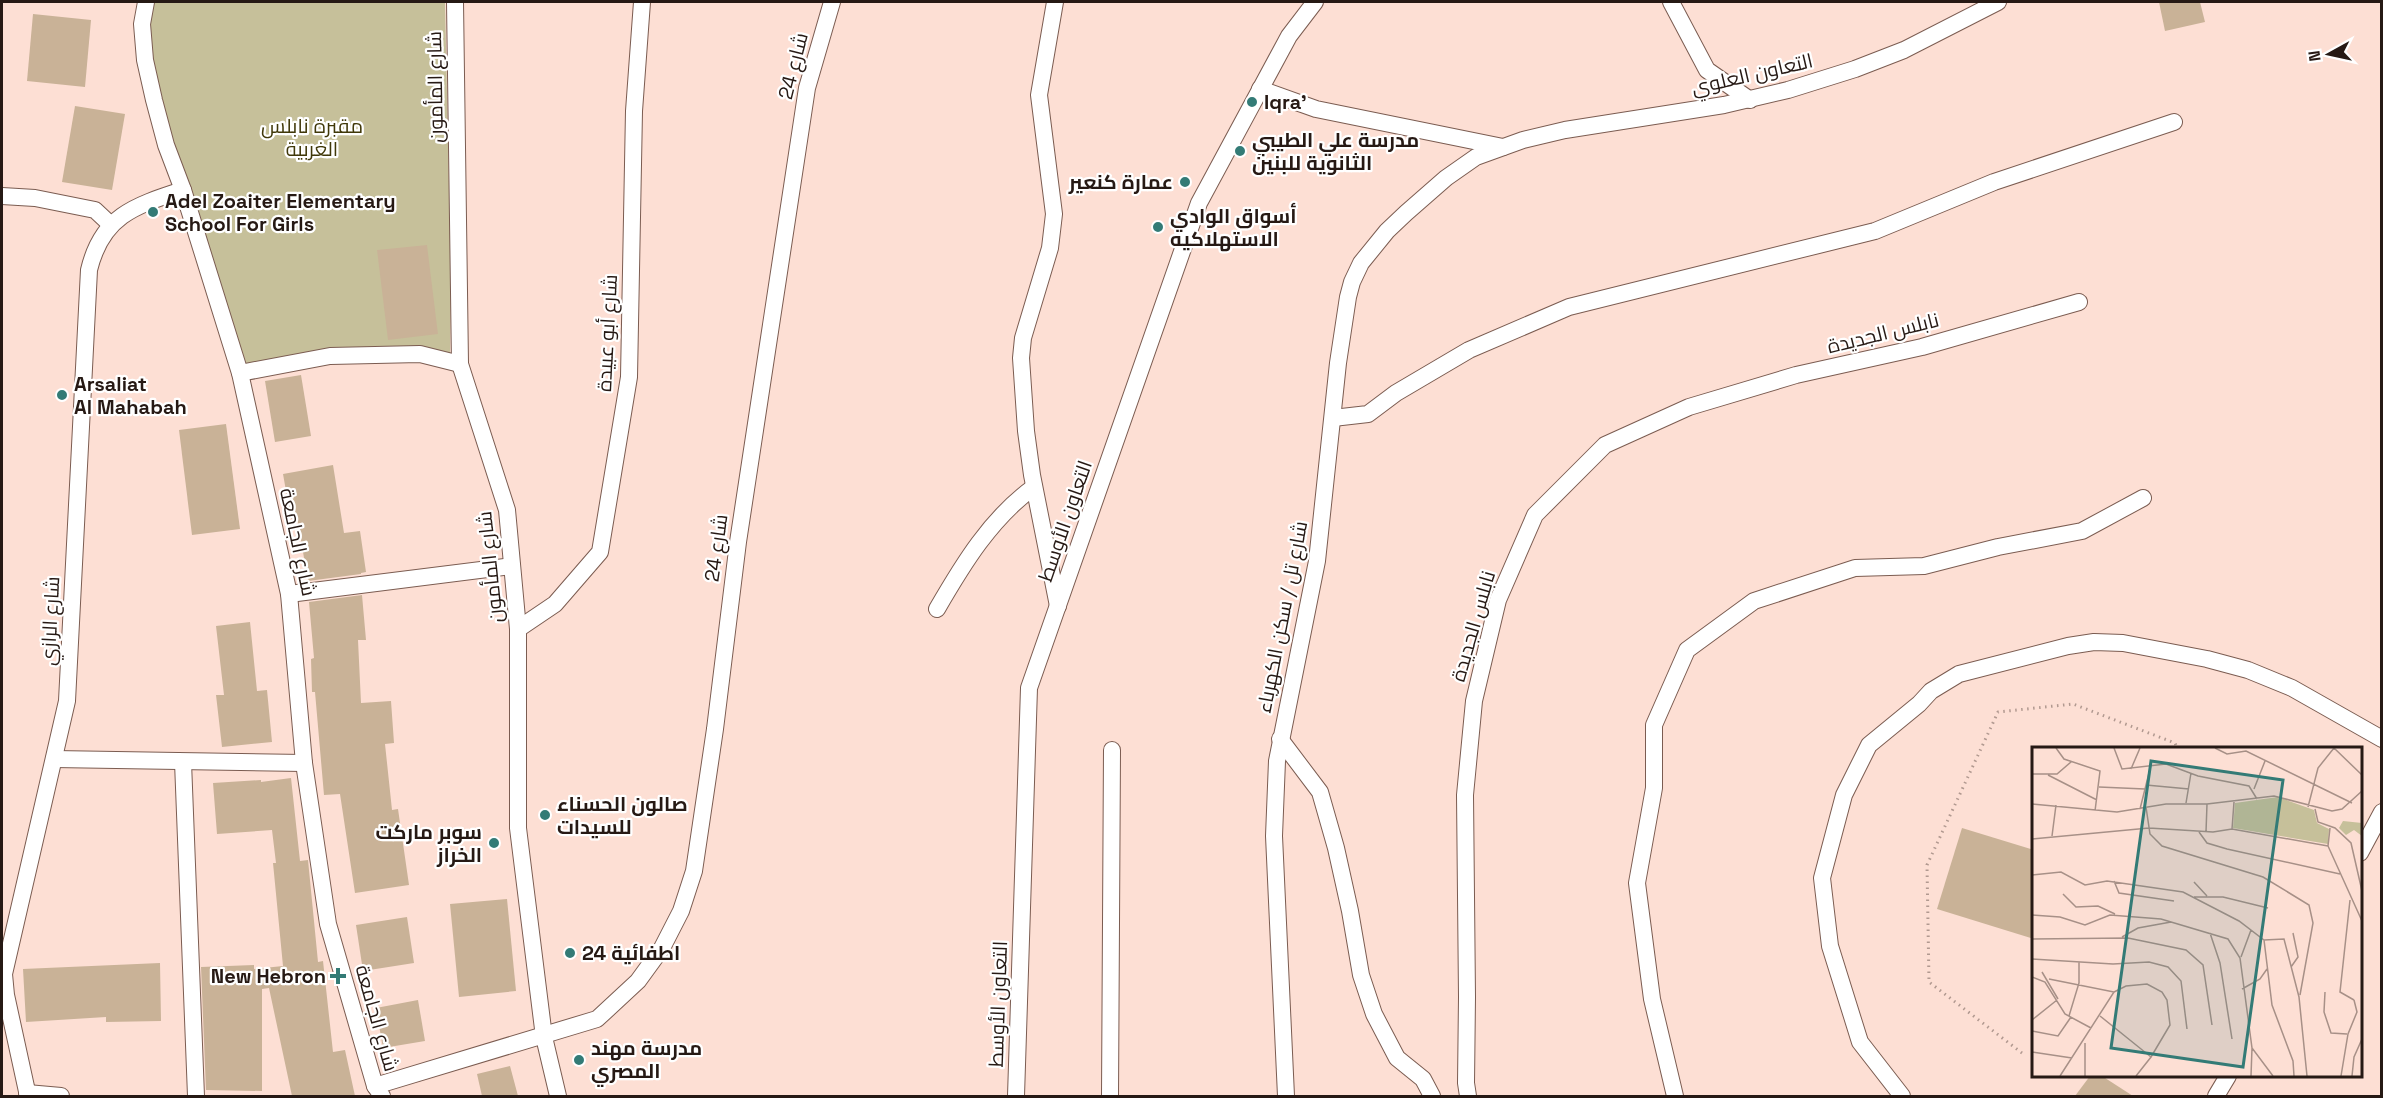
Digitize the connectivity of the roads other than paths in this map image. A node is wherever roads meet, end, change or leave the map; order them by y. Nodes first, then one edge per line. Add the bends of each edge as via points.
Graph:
1 (146, 2) edge
2 (455, 2) edge
3 (642, 2) edge
4 (832, 2) edge
5 (1055, 2) edge
6 (1315, 2) edge
7 (1671, 2) edge
8 (1998, 2) edge
9 (1260, 89) junction
10 (1750, 100) junction
11 (2174, 122) dead end
12 (1503, 147) junction
13 (183, 190) junction
14 (2, 196) edge
15 (111, 225) junction
16 (2079, 302) dead end
17 (460, 364) junction
18 (240, 373) junction
19 (1333, 418) junction
20 (1034, 487) junction
21 (2143, 498) dead end
22 (512, 566) junction
23 (289, 594) junction
24 (1058, 606) junction
25 (937, 609) dead end
26 (519, 629) junction
27 (1280, 739) junction
28 (2382, 739) edge
29 (1112, 750) dead end
30 (54, 759) junction
31 (183, 762) junction
32 (304, 763) junction
33 (2382, 812) edge
34 (2362, 851) edge
35 (544, 1037) junction
36 (2227, 1077) edge
37 (379, 1091) edge
38 (28, 1095) edge
39 (61, 1096) edge
40 (196, 1096) edge
41 (558, 1096) edge
42 (1016, 1096) edge
43 (1110, 1096) edge
44 (1286, 1096) edge
45 (1432, 1096) edge
46 (1468, 1096) edge
47 (1675, 1096) edge
48 (1902, 1096) edge
49 (2216, 1096) edge

1 - 13 street, شارع الجامعة via 142,24 145,60 166,145
2 - 17 street, شارع المأمون
3 - 26 street, شارع أبو عبيدة via 634,111 629,377 600,552 555,604
4 - 35 street, شارع 24 via 807,88 787,210 694,871 681,911 662,948 638,981 597,1019
5 - 20 street via 1039,95 1053,232 1021,350
6 - 9 street, التعاون الأوسط via 1296,25
7 - 10 street via 1707,70
8 - 10 street, التعاون العلوي via 1879,61
9 - 12 street via 1316,109
9 - 24 street, التعاون الأوسط via 1199,203
10 - 12 street, التعاون العلوي via 1585,126
11 - 19 street via 1994,182 1875,231 1569,307 1469,350 1368,414
12 - 19 street, شارع تل / سكن الكهرباء via 1472,159 1446,178 1396,222 1361,263 1350,288
13 - 15 street, شارع الرازي via 135,207
13 - 18 street, شارع الجامعة
14 - 15 street via 95,210
15 - 30 street, شارع الرازي via 97,244 89,270 67,701
16 - 46 street, نابلس الجديدة via 1922,347 1796,375 1689,407 1605,445 1535,515 1498,600 1474,701 1465,795
17 - 18 street via 420,354 330,357
17 - 22 street, شارع المأمون via 507,510
18 - 23 street, شارع الجامعة
19 - 27 street, شارع تل / سكن الكهرباء via 1312,595
20 - 24 street
20 - 25 street via 1012,503 982,539
21 - 47 street via 2082,531 1998,546 1924,566 1855,568 1754,601 1687,650 1654,725 1654,788 1637,883 1652,999
22 - 23 street
22 - 26 street, شارع المأمون
23 - 32 street, شارع الجامعة
24 - 42 street, التعاون الأوسط via 1029,688
26 - 35 street, شارع المأمون via 518,828
27 - 44 street, شارع تل / سكن الكهرباء via 1274,836
27 - 45 street via 1320,792 1336,848 1361,975 1374,1014 1397,1058 1423,1079
28 - 48 street via 2292,688 2248,670 2123,643 2068,646 1959,674 1930,691 1869,745 1844,795 1822,878 1830,946 1860,1042
29 - 43 street
30 - 31 street
30 - 38 street, شارع الرازي via 4,974
31 - 32 street
31 - 40 street
32 - 37 street, شارع الجامعة via 328,924
33 - 34 street
35 - 37 street, شارع 24
35 - 41 street, شارع المأمون
36 - 49 street
38 - 39 street

